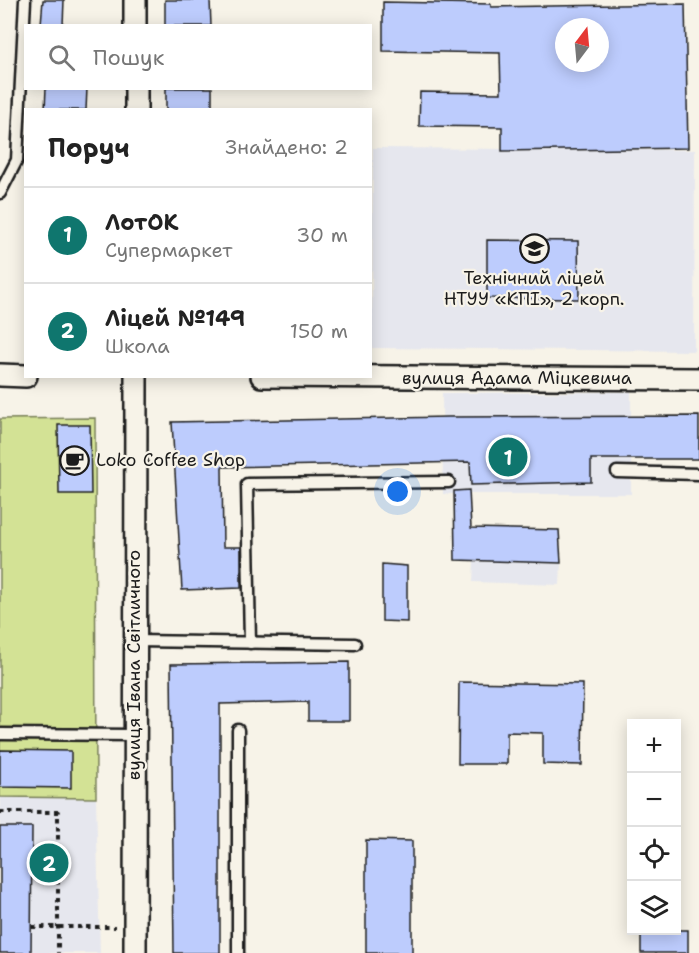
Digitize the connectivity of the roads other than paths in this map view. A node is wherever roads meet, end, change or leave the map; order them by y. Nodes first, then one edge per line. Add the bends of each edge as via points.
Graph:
1 (25, 0) edge
2 (135, 0) edge
3 (135, 24) edge
4 (136, 90) edge
5 (136, 108) edge
6 (0, 193) edge
7 (0, 375) edge
8 (24, 375) edge
9 (372, 377) edge
10 (136, 378) edge
11 (699, 379) edge
12 (617, 472) dead end
13 (699, 474) edge
14 (449, 482) dead end
15 (134, 641) junction
16 (250, 643) junction
17 (355, 644) dead end
18 (238, 730) dead end
19 (0, 734) edge
20 (134, 735) junction
21 (135, 953) edge
22 (238, 953) edge

1 - 6 lane via 16,160
2 - 3 street
4 - 5 street
7 - 8 street
9 - 11 street, вулиця Адама Міцкевича
10 - 15 street, вулиця Івана Світличного
12 - 13 lane
14 - 16 lane via 247,484
15 - 16 lane
15 - 20 street, вулиця Івана Світличного
16 - 17 lane
18 - 22 lane
19 - 20 lane
20 - 21 street, вулиця Івана Світличного via 127,928

